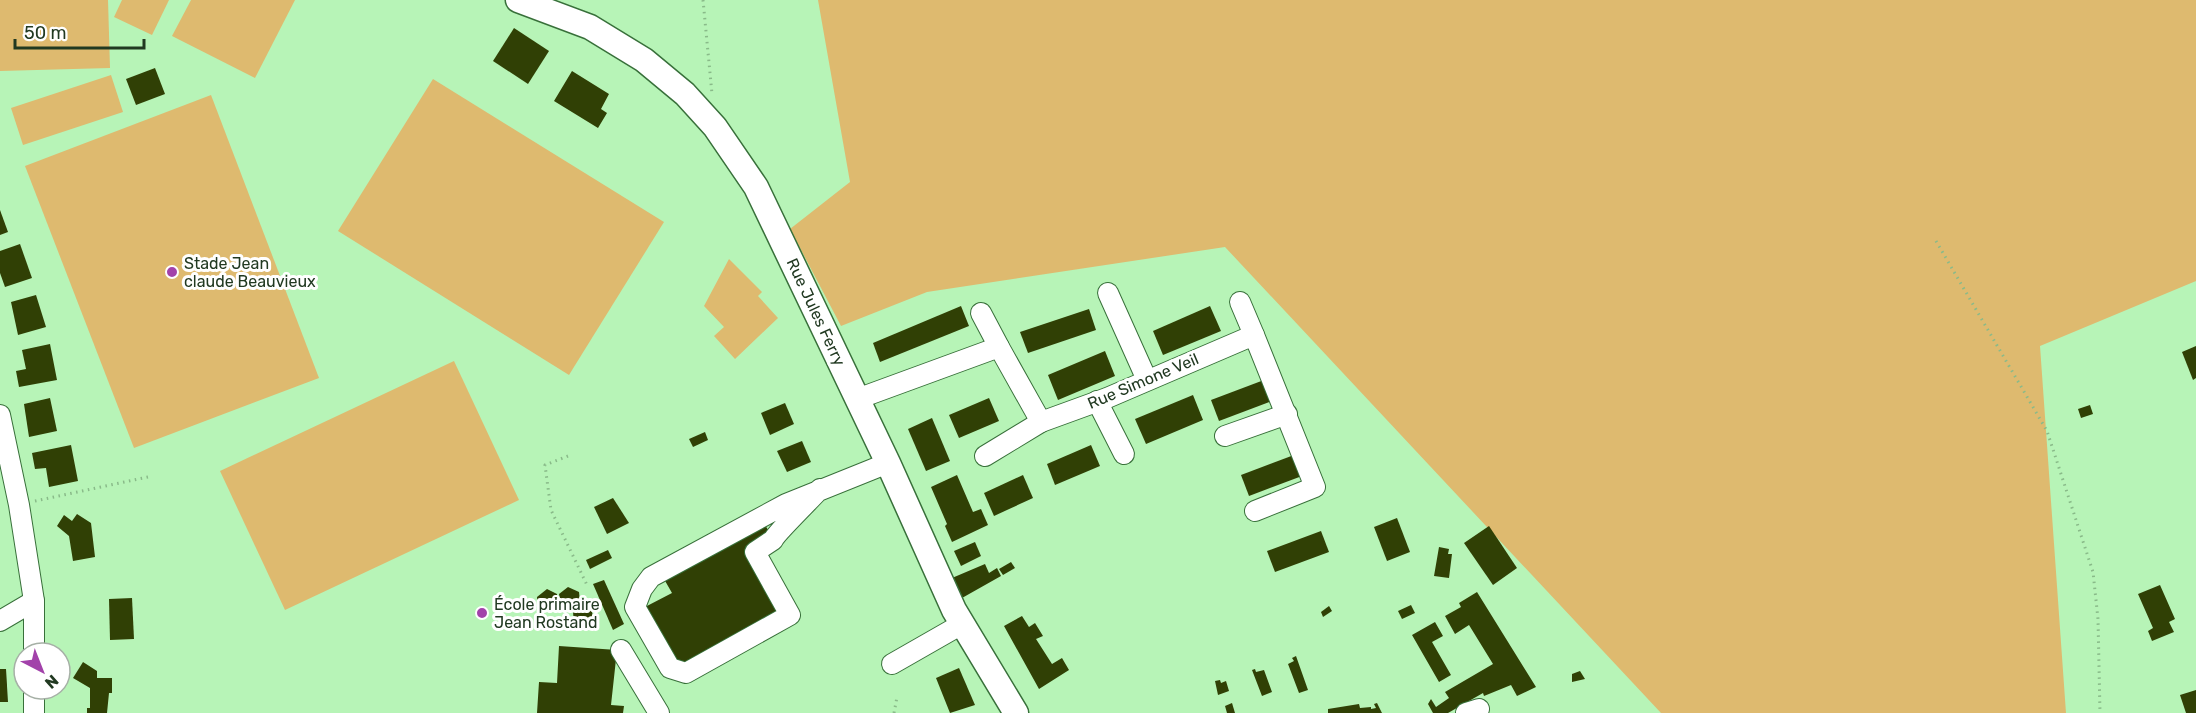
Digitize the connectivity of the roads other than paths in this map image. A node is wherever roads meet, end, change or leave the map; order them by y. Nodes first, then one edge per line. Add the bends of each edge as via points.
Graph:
1 (518, 0) edge
2 (1108, 293) dead end
3 (1240, 302) dead end
4 (981, 313) dead end
5 (1254, 335) junction
6 (999, 347) junction
7 (1147, 381) junction
8 (857, 399) junction
9 (1097, 401) junction
10 (1287, 414) junction
11 (0, 415) edge
12 (1041, 422) junction
13 (1226, 436) dead end
14 (1124, 454) dead end
15 (984, 456) dead end
16 (888, 463) junction
17 (820, 489) junction
18 (1255, 511) dead end
19 (34, 602) junction
20 (0, 621) edge
21 (962, 624) junction
22 (34, 641) edge
23 (621, 650) dead end
24 (892, 664) dead end
25 (658, 713) edge
26 (1016, 713) edge

1 - 8 main road, Rue Jules Ferry via 590,27 644,60 686,94 715,127 756,187
2 - 7 street
3 - 5 street
4 - 6 street
5 - 7 street, Rue Simone Veil
5 - 10 street
6 - 8 street
6 - 12 street
7 - 9 street, Rue Simone Veil
8 - 16 main road, Rue Jules Ferry
9 - 12 street, Rue Simone Veil
9 - 14 street
10 - 13 street
10 - 18 street via 1315,487
11 - 19 street
12 - 15 street, Rue Simone Veil
16 - 17 street
16 - 21 main road, Rue Jules Ferry
17 - 17 street via 651,577 635,607 670,668 686,673 790,615 755,552 773,540
19 - 20 street
19 - 22 street
21 - 24 street
21 - 26 main road, Rue Jules Ferry
23 - 25 street

